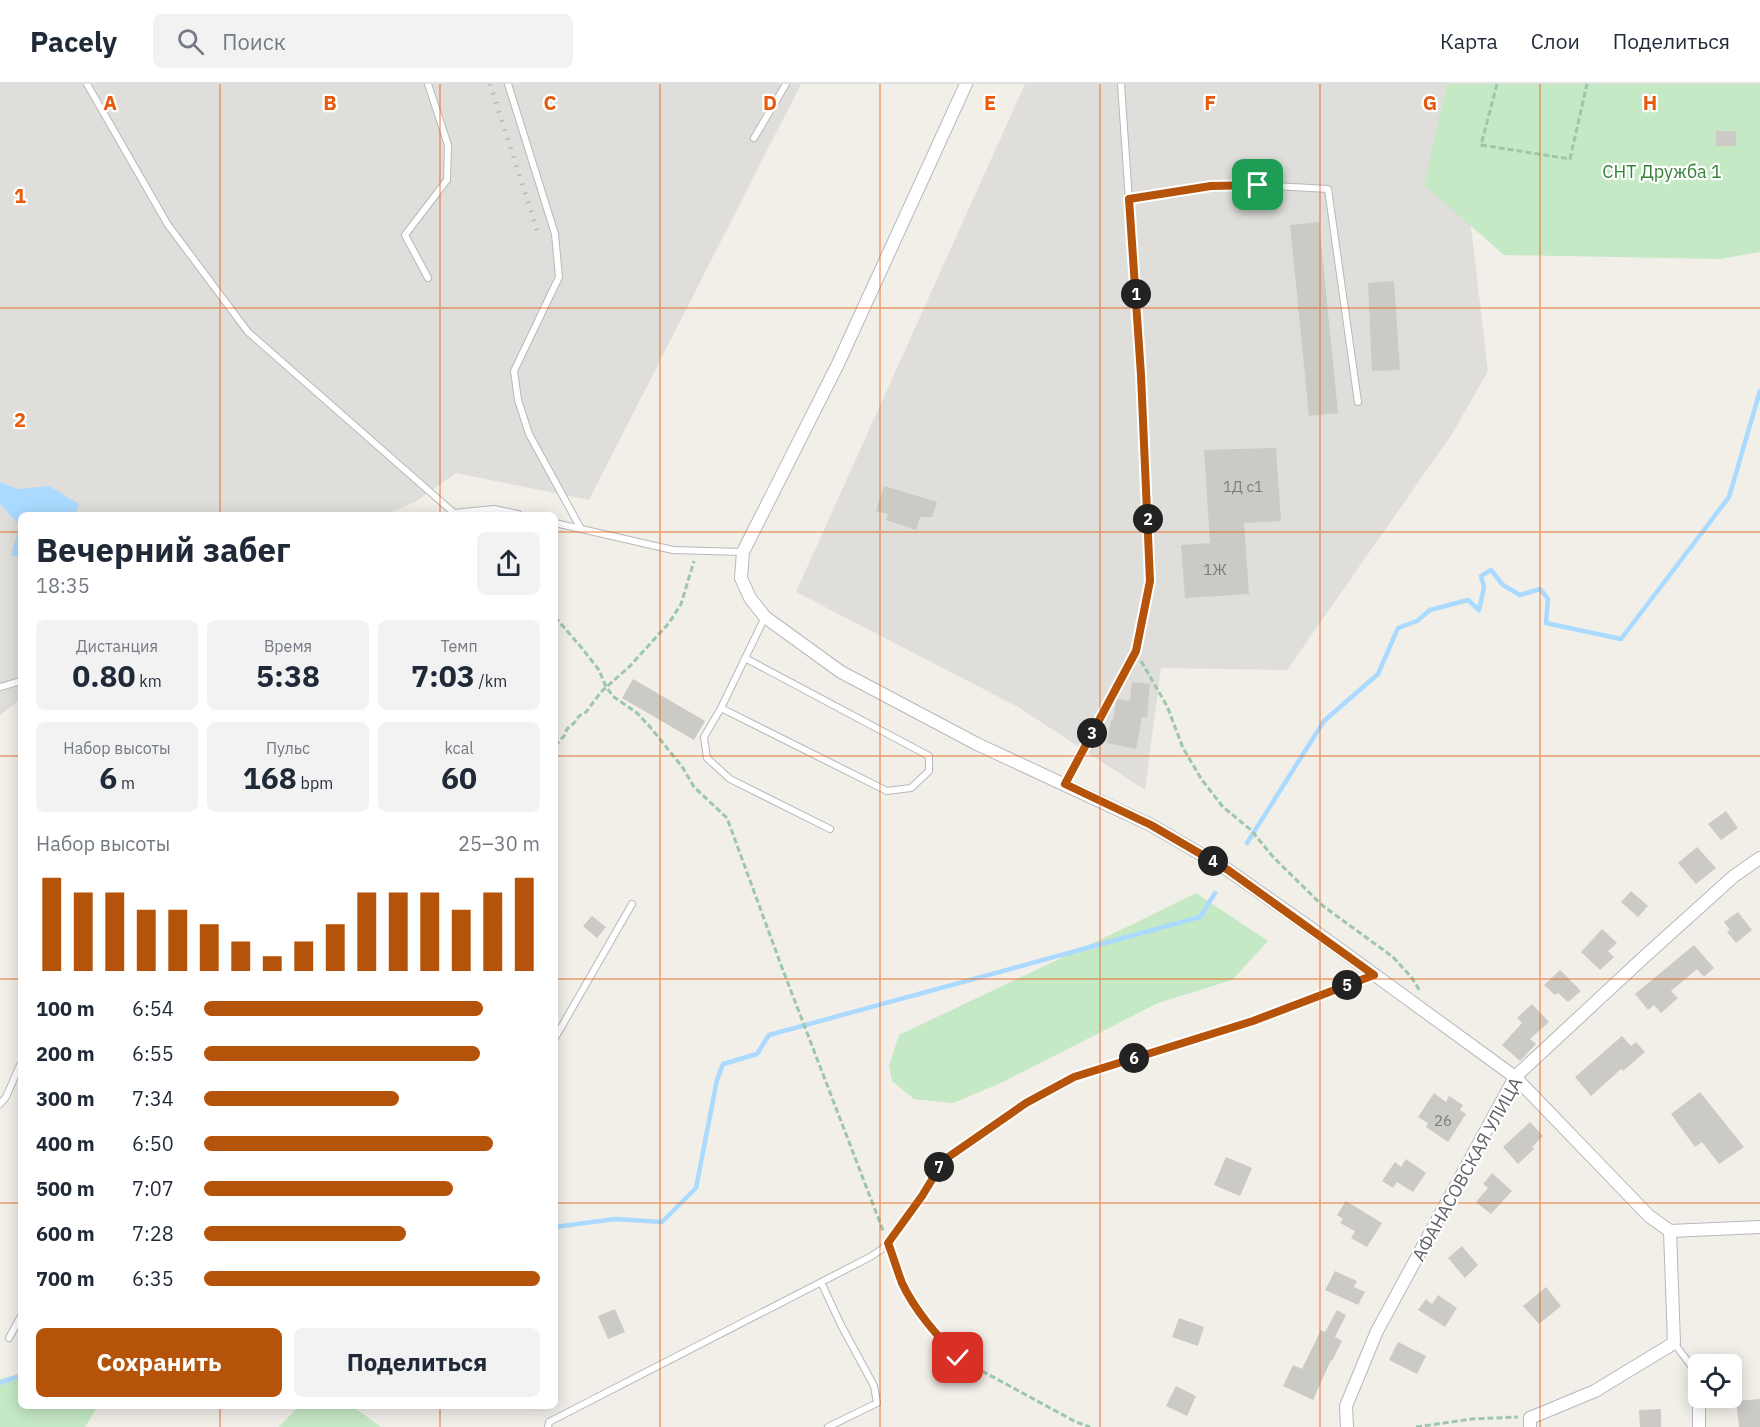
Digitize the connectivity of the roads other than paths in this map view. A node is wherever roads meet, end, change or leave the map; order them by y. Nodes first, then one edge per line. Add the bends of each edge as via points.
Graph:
1 (87, 84) edge
2 (428, 84) edge
3 (508, 84) edge
4 (786, 84) edge
5 (966, 84) edge
6 (1121, 84) edge
7 (754, 138) dead end
8 (1129, 199) junction
9 (428, 279) dead end
10 (1358, 402) dead end
11 (450, 512) edge
12 (469, 512) edge
13 (508, 512) edge
14 (558, 524) edge
15 (581, 529) junction
16 (743, 552) junction
17 (765, 617) junction
18 (745, 658) junction
19 (18, 682) edge
20 (0, 687) edge
21 (721, 708) junction
22 (1065, 784) junction
23 (830, 829) dead end
24 (1760, 858) edge
25 (632, 904) dead end
26 (1374, 975) junction
27 (558, 1033) edge
28 (18, 1071) edge
29 (1515, 1077) junction
30 (0, 1104) edge
31 (1760, 1227) edge
32 (1670, 1231) junction
33 (821, 1282) junction
34 (18, 1322) edge
35 (9, 1338) dead end
36 (1674, 1343) junction
37 (1688, 1362) edge
38 (1700, 1408) edge
39 (1530, 1423) edge
40 (548, 1427) edge
41 (828, 1427) edge
42 (1347, 1427) edge
43 (1699, 1427) edge

1 - 11 lane via 168,225 248,332
2 - 9 lane via 448,146 447,180 405,235
3 - 15 lane via 555,234 560,277 514,370 518,400 529,434
4 - 7 lane
5 - 16 street via 838,364
6 - 8 lane
8 - 10 lane via 1211,186 1328,189
8 - 22 lane via 1150,581 1136,651
12 - 13 lane
14 - 15 lane
15 - 16 lane via 673,550
16 - 17 street via 741,578
17 - 18 lane
17 - 22 street via 841,672 977,744
18 - 21 lane
18 - 21 lane via 929,756 929,771 911,788 887,791
19 - 20 lane
21 - 23 lane via 704,736 707,758 730,779
22 - 26 street via 1151,825 1228,870
24 - 29 street, АФАНАСОВСКАЯ УЛИЦА via 1734,876
25 - 27 lane
26 - 29 street
26 - 33 lane via 1253,1021 1074,1077 1026,1103 944,1160 888,1243 870,1257
28 - 30 lane
29 - 32 street via 1649,1216
29 - 42 street, АФАНАСОВСКАЯ УЛИЦА via 1377,1331 1346,1406
31 - 32 street
32 - 36 street
33 - 40 lane via 549,1422
33 - 41 lane via 874,1386 877,1403
34 - 35 lane
36 - 37 lane
36 - 39 street
38 - 43 street

